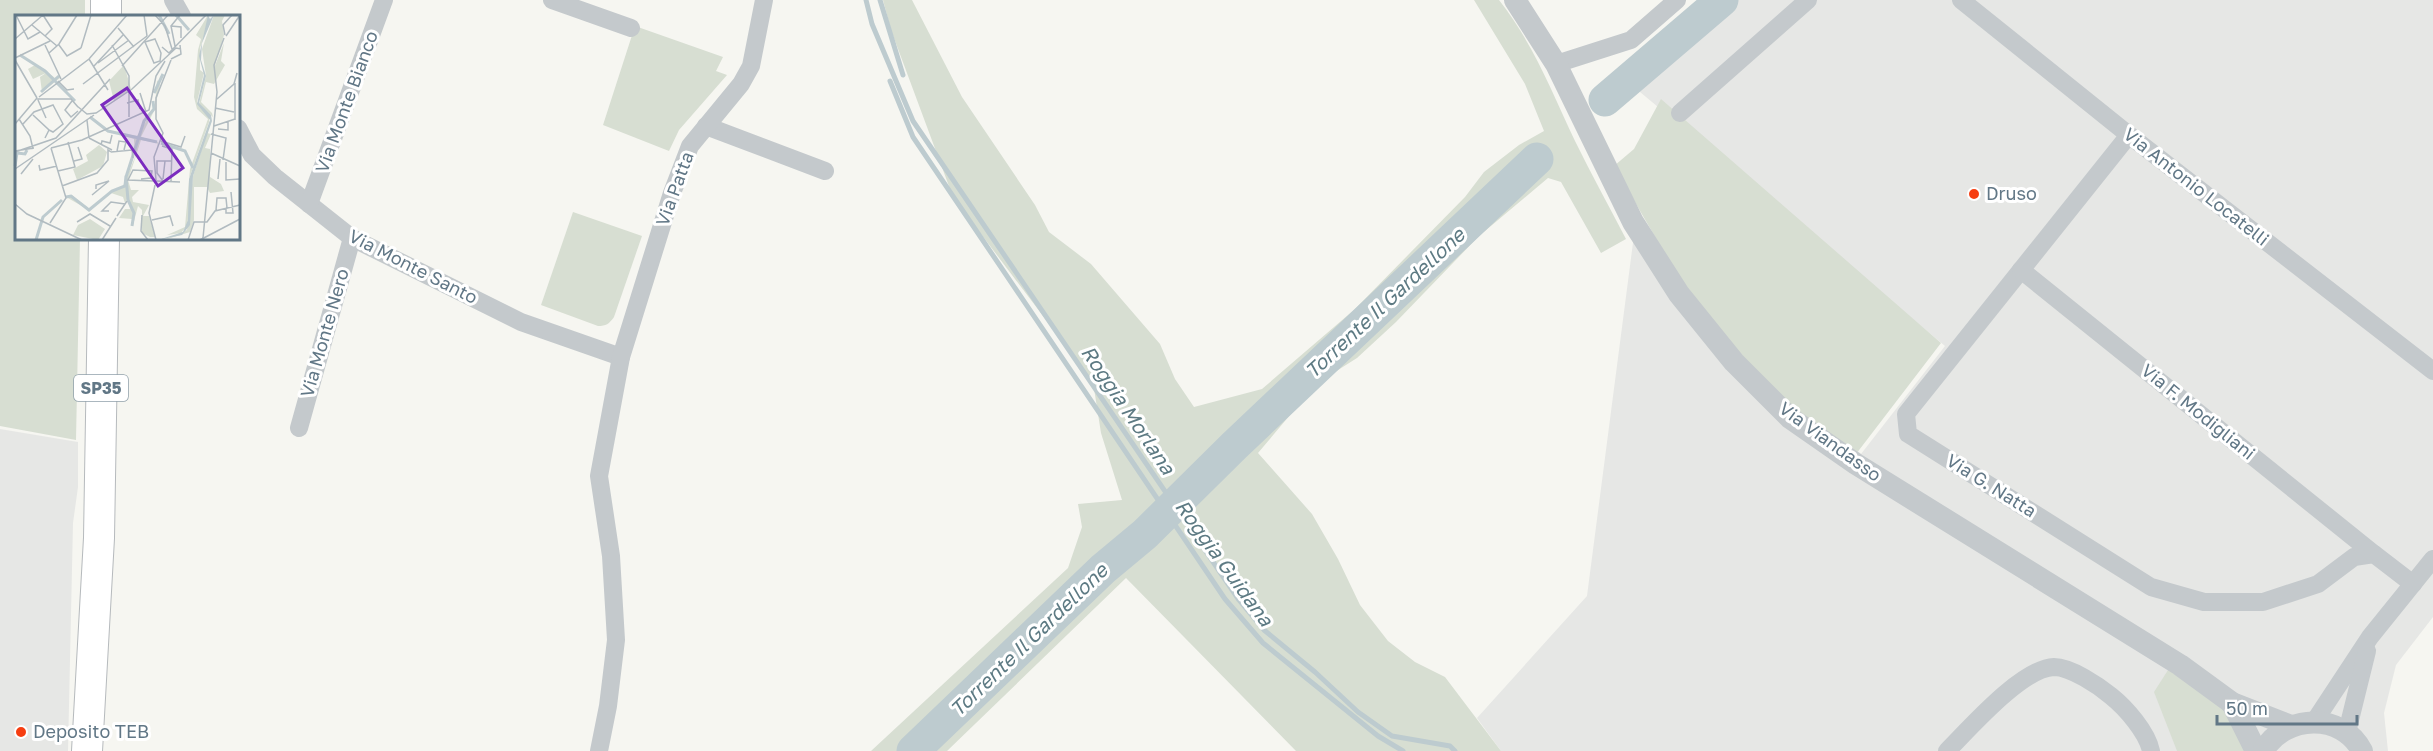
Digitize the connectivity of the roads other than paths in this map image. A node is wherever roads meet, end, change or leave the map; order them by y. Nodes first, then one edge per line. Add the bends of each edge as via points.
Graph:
1 (173, 0) edge
2 (384, 0) edge
3 (552, 0) edge
4 (764, 0) edge
5 (1515, 0) edge
6 (1677, 0) edge
7 (1808, 0) edge
8 (1961, 0) edge
9 (181, 15) edge
10 (631, 28) dead end
11 (1556, 64) junction
12 (1680, 113) dead end
13 (706, 126) junction
14 (240, 132) edge
15 (2130, 135) junction
16 (825, 171) dead end
17 (309, 204) junction
18 (352, 238) junction
19 (104, 240) edge
20 (2021, 270) junction
21 (621, 357) junction
22 (2433, 371) edge
23 (299, 428) dead end
24 (99, 538) junction
25 (2374, 554) junction
26 (2433, 559) edge
27 (2413, 584) junction
28 (2370, 637) junction
29 (2232, 703) junction
30 (2313, 722) junction
31 (2291, 726) junction
32 (2346, 732) junction
33 (87, 751) edge
34 (96, 751) edge
35 (599, 751) edge
36 (1947, 751) edge
37 (2151, 751) edge
38 (2256, 751) edge
39 (2264, 751) edge
40 (2362, 751) edge

1 - 9 street
2 - 17 street, Via Monte Bianco
3 - 10 street
4 - 13 street, Via Patta via 751,66
5 - 11 street, Via Viandasso
6 - 11 street via 1631,40
7 - 12 street
8 - 15 street, Via Antonio Locatelli
11 - 29 street, Via Viandasso via 1633,222 1679,294 1734,362 1790,418 1856,464 2180,665
13 - 16 street
13 - 21 street, Via Patta via 690,146 672,193
14 - 17 street, Via Monte Santo via 252,155
15 - 20 street, Via G. Natta
15 - 22 street, Via Antonio Locatelli
17 - 18 street, Via Monte Santo
18 - 21 street, Via Monte Santo via 521,322
18 - 23 street, Via Monte Nero
19 - 24 highway, SP35
20 - 25 street, Via F. Modigliani
20 - 25 street, Via G. Natta via 1906,414 1908,434 2151,587 2204,602 2263,602 2318,584 2354,557
21 - 35 street, Via Patta via 599,476 611,556 616,640
24 - 33 highway
24 - 34 highway, SP35
25 - 27 street
26 - 27 street
27 - 28 street
28 - 30 street
28 - 32 street
29 - 31 street, Via Viandasso
29 - 38 street, Via Viandasso
30 - 31 street
30 - 32 street via 2331,724
31 - 39 street
32 - 40 street
36 - 37 street via 2029,675 2055,667 2094,681 2126,708

